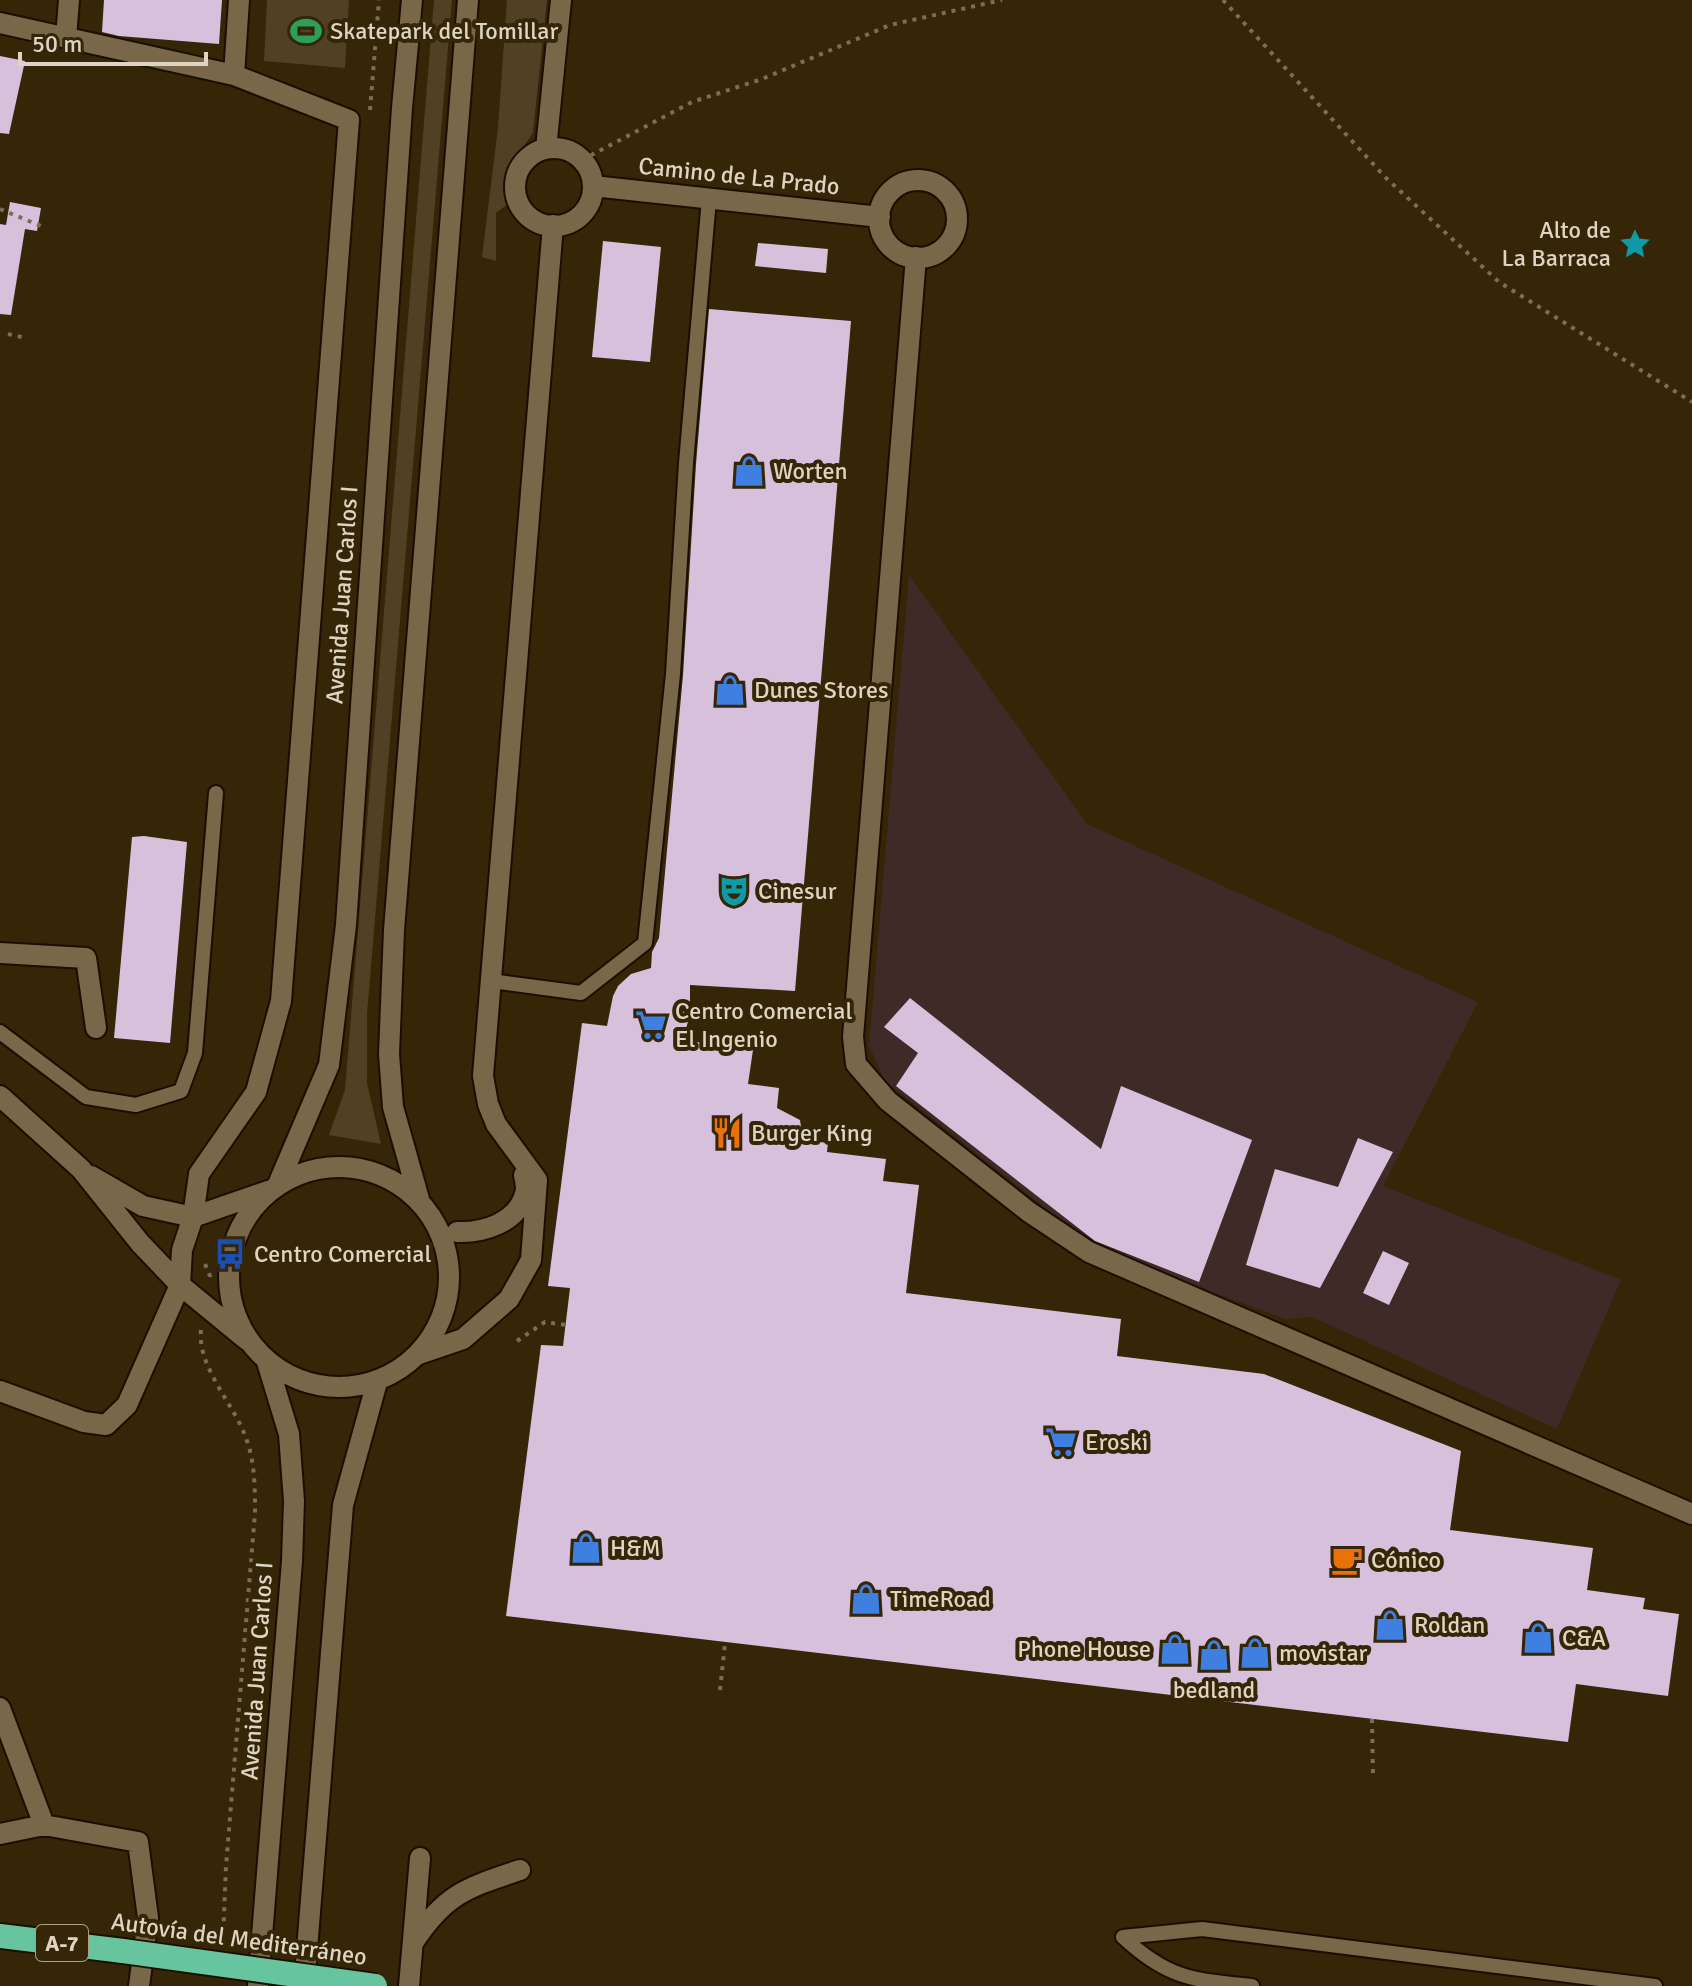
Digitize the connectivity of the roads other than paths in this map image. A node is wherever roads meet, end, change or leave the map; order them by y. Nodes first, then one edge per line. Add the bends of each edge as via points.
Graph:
1 (69, 0) edge
2 (239, 0) edge
3 (412, 0) edge
4 (468, 0) edge
5 (561, 0) edge
6 (0, 23) edge
7 (66, 38) junction
8 (234, 75) junction
9 (546, 149) junction
10 (593, 186) junction
11 (709, 199) junction
12 (880, 217) junction
13 (553, 225) junction
14 (916, 257) junction
15 (216, 793) dead end
16 (0, 953) edge
17 (491, 981) junction
18 (96, 1028) dead end
19 (0, 1032) edge
20 (0, 1096) edge
21 (517, 1152) junction
22 (81, 1169) junction
23 (274, 1187) junction
24 (419, 1199) junction
25 (193, 1217) junction
26 (457, 1232) dead end
27 (180, 1285) junction
28 (247, 1340) junction
29 (419, 1354) junction
30 (267, 1362) junction
31 (377, 1382) junction
32 (0, 1391) edge
33 (1692, 1514) edge
34 (0, 1708) edge
35 (44, 1825) junction
36 (0, 1834) edge
37 (420, 1858) dead end
38 (520, 1870) dead end
39 (0, 1936) edge
40 (413, 1943) junction
41 (139, 1986) edge
42 (258, 1986) edge
43 (304, 1986) edge
44 (375, 1986) edge
45 (409, 1986) edge
46 (1252, 1986) edge
47 (1655, 1986) edge

1 - 7 street
2 - 8 street
3 - 23 street, Avenida Juan Carlos I via 346,925 329,1065
4 - 24 street via 394,930 389,1054 393,1107
5 - 9 street
6 - 7 street
7 - 8 street
8 - 25 street via 349,120 281,1001 256,1092 199,1174
9 - 10 street via 559,148 582,160
9 - 13 street via 521,167 516,195 532,219
10 - 11 street, Camino de La Prado
10 - 13 street via 580,217
11 - 12 street, Camino de La Prado
11 - 17 lane via 673,674 645,943 581,993
12 - 14 street via 886,241
12 - 14 street via 886,198 911,181 924,180 946,191 957,211 953,237 941,250
13 - 17 street
14 - 33 street via 853,1037 856,1064 888,1101 1029,1212 1089,1252
15 - 19 lane via 195,1053 181,1091 136,1105 86,1097
16 - 18 street via 86,958
17 - 21 street via 483,1076 496,1124
20 - 22 street
21 - 26 street via 525,1195 513,1212 476,1233
21 - 29 street via 537,1180 531,1260 509,1299 463,1339
22 - 25 street via 143,1206
22 - 27 street
23 - 24 street via 323,1167 360,1167 398,1182
23 - 25 street
23 - 28 street via 244,1219 230,1254 229,1298
24 - 29 street via 438,1224 447,1248 450,1291 435,1335
25 - 27 street via 182,1250
27 - 28 street
27 - 32 street via 127,1405 106,1425 71,1418
28 - 30 street
29 - 31 street
30 - 31 street via 325,1387
30 - 42 street, Avenida Juan Carlos I via 289,1434 294,1501
31 - 43 street via 343,1505
34 - 35 street
35 - 36 street
35 - 41 street via 138,1842 148,1918
37 - 40 street
38 - 40 street via 468,1887 432,1914
39 - 44 highway, Autovía del Mediterráneo / A-7, bridge
40 - 45 street
46 - 47 lane via 1167,1971 1123,1937 1202,1929

